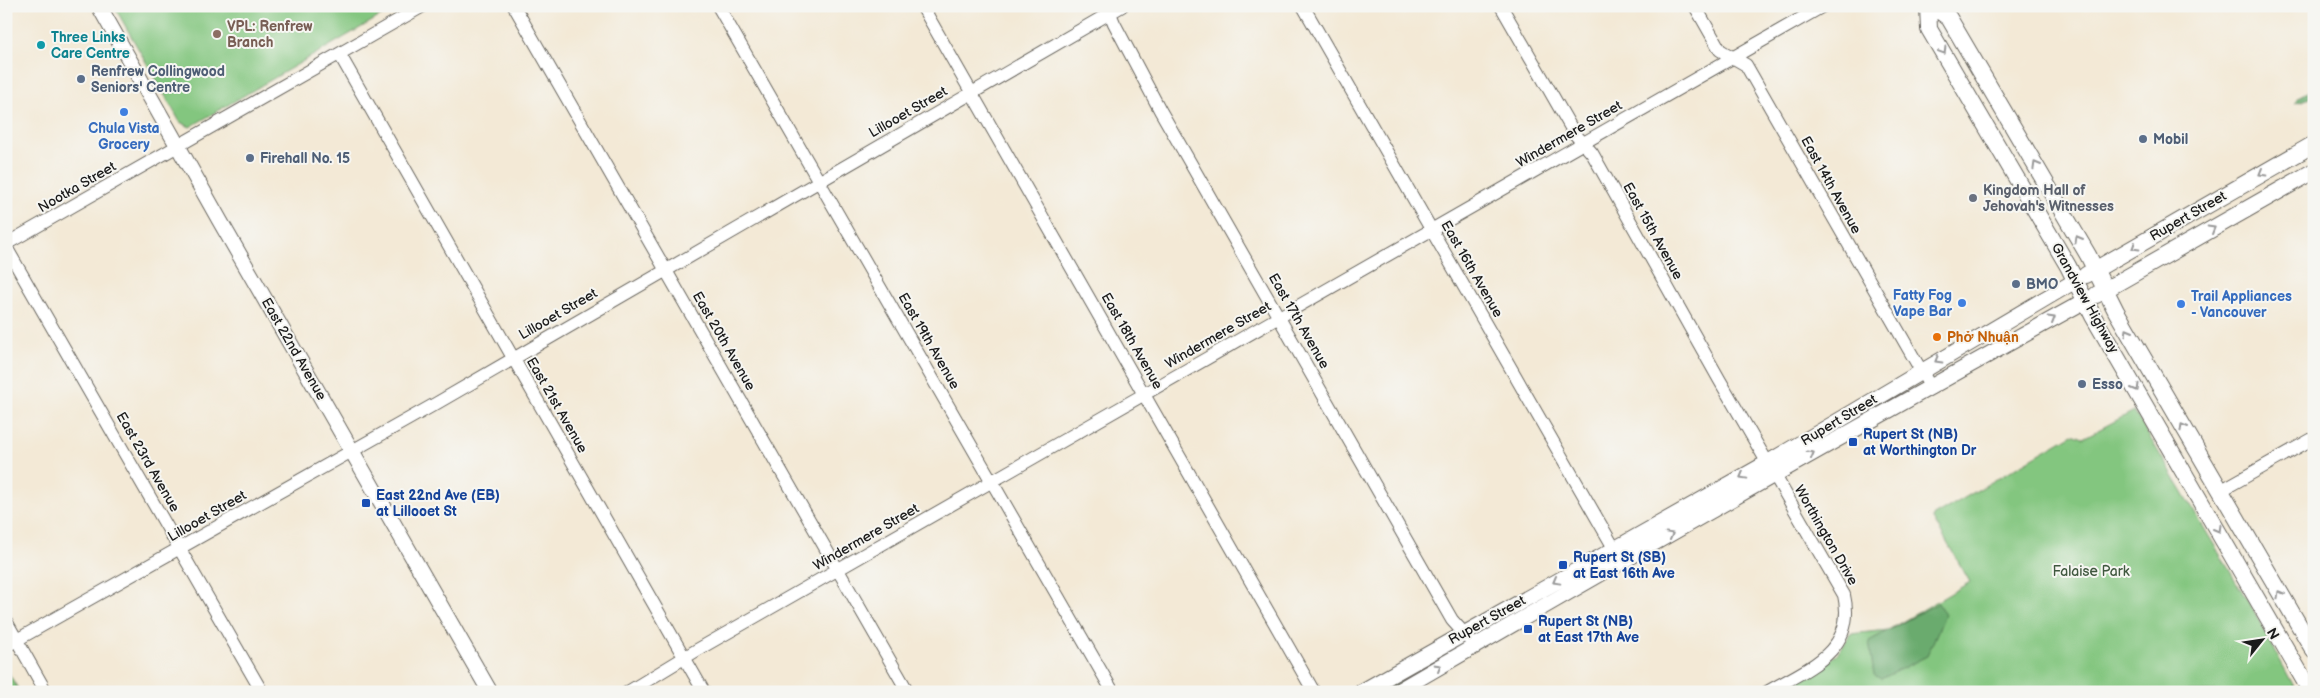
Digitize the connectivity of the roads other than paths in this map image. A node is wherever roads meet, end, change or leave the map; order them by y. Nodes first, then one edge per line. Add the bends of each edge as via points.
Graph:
1 (99, 6) edge
2 (423, 6) edge
3 (514, 6) edge
4 (718, 6) edge
5 (922, 6) edge
6 (1122, 6) edge
7 (1303, 6) edge
8 (1501, 6) edge
9 (1695, 6) edge
10 (1823, 6) edge
11 (1928, 6) edge
12 (1933, 6) edge
13 (1108, 10) edge
14 (340, 56) junction
15 (1734, 58) junction
16 (971, 93) junction
17 (1584, 143) junction
18 (2314, 144) edge
19 (178, 147) junction
20 (2314, 171) edge
21 (818, 181) junction
22 (1432, 229) junction
23 (6, 245) edge
24 (666, 269) junction
25 (2095, 270) junction
26 (2076, 281) junction
27 (2105, 290) junction
28 (2085, 301) junction
29 (1279, 317) junction
30 (512, 358) junction
31 (1921, 371) junction
32 (1931, 388) junction
33 (1144, 394) junction
34 (2314, 438) edge
35 (352, 450) junction
36 (1771, 468) junction
37 (992, 482) junction
38 (2220, 491) junction
39 (180, 548) junction
40 (1614, 548) junction
41 (838, 570) junction
42 (6, 621) edge
43 (1464, 633) junction
44 (12, 643) edge
45 (1475, 646) junction
46 (2314, 652) edge
47 (684, 658) junction
48 (46, 692) edge
49 (262, 692) edge
50 (490, 692) edge
51 (628, 692) edge
52 (704, 692) edge
53 (908, 692) edge
54 (1112, 692) edge
55 (1314, 692) edge
56 (1361, 692) edge
57 (1396, 692) edge
58 (1767, 692) edge
59 (2311, 692) edge

1 - 19 street, East 22nd Avenue
2 - 14 street, Nootka Street
3 - 24 street, East 20th Avenue
4 - 21 street, East 19th Avenue
5 - 16 street, East 18th Avenue
6 - 13 street, Lillooet Street
7 - 22 street, East 16th Avenue
8 - 17 street, East 15th Avenue via 1574,133
9 - 15 street, East 14th Avenue via 1720,50
10 - 15 street, Windermere Street
11 -> 26 main road, Grandview Highway via 1929,29
25 -> 12 main road, Grandview Highway via 1949,18
13 - 16 street, Lillooet Street
13 - 29 street, East 17th Avenue via 1160,110
14 - 19 street, Nootka Street
14 - 30 street, East 21st Avenue
15 - 17 street, Windermere Street
15 - 31 street, East 14th Avenue via 1746,65
16 - 21 street, Lillooet Street
16 - 33 street, East 18th Avenue
17 - 22 street, Windermere Street
17 - 36 street, East 15th Avenue
18 -> 25 main road, Rupert Street
19 - 23 street, Nootka Street
19 - 35 street, East 22nd Avenue
27 -> 20 main road, Rupert Street
21 - 24 street, Lillooet Street
21 - 37 street, East 19th Avenue
22 - 29 street, Windermere Street
22 - 40 street, East 16th Avenue
23 - 39 street, East 23rd Avenue
24 - 30 street, Lillooet Street
24 - 41 street, East 20th Avenue
25 - 26 main road, Rupert Street
25 - 27 main road, Grandview Highway
26 - 28 main road, Grandview Highway
26 -> 31 street, Rupert Street
27 - 28 main road, Rupert Street
38 -> 27 main road, Grandview Highway
32 -> 28 street, Rupert Street
28 -> 59 main road, Grandview Highway
29 - 33 street, Windermere Street
29 - 43 street, East 17th Avenue via 1452,620
30 - 35 street, Lillooet Street
30 - 47 street, East 21st Avenue
31 - 32 street, East 14th Avenue
31 - 36 street, Rupert Street
36 -> 32 street, Rupert Street
33 - 37 street, Windermere Street
33 - 55 street, East 18th Avenue
34 - 38 street
35 - 39 street, Lillooet Street
35 - 50 street, East 22nd Avenue
36 -> 40 street, Rupert Street
45 -> 36 street, Rupert Street
36 - 58 street, Worthington Drive via 1840,586 1847,615 1842,637 1825,657
37 - 41 street, Windermere Street
37 - 54 street, East 19th Avenue
46 -> 38 main road, Grandview Highway
39 - 44 street, Lillooet Street
39 - 49 street, East 23rd Avenue
40 -> 43 street, Rupert Street
41 - 47 street, Windermere Street
41 - 53 street, East 20th Avenue
42 - 44 street
43 - 45 street, East 17th Avenue
43 - 56 street, Rupert Street
44 - 48 street
57 -> 45 street, Rupert Street
47 - 51 street, Windermere Street
47 - 52 street, East 21st Avenue

